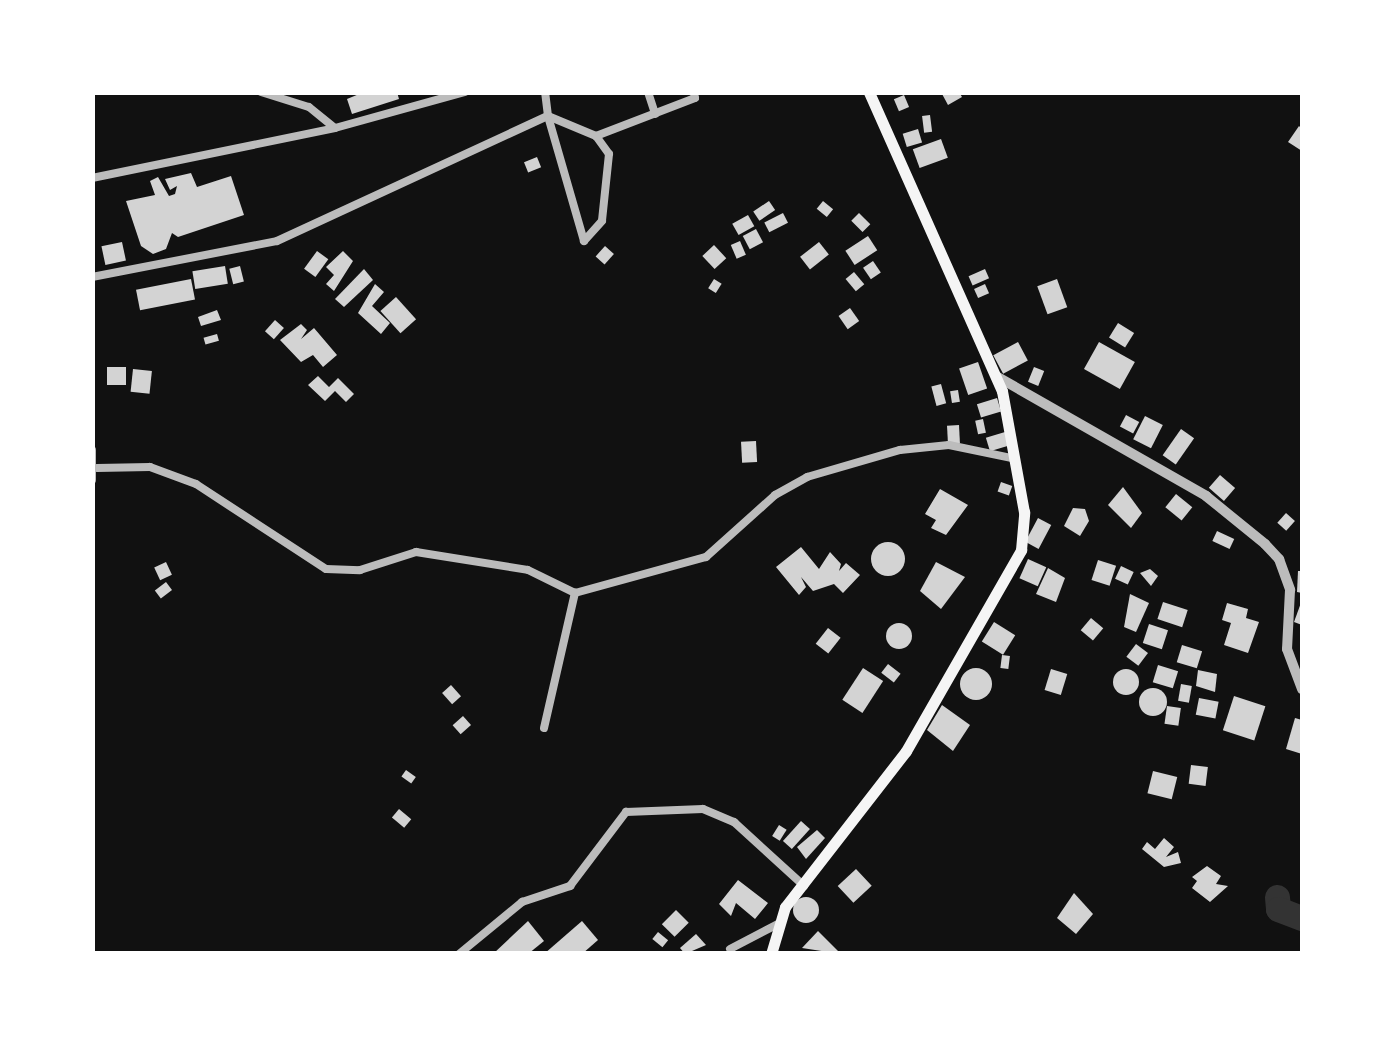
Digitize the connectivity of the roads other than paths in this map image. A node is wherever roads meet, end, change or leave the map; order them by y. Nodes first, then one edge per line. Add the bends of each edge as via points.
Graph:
1 (261, 92) edge
2 (465, 92) edge
3 (545, 92) edge
4 (648, 92) edge
5 (694, 92) edge
6 (869, 92) edge
7 (654, 114) junction
8 (548, 116) junction
9 (335, 128) junction
10 (596, 136) junction
11 (92, 178) edge
12 (92, 277) edge
13 (996, 376) junction
14 (92, 450) edge
15 (1016, 459) junction
16 (97, 468) junction
17 (92, 480) edge
18 (575, 593) junction
19 (1302, 689) edge
20 (544, 728) dead end
21 (804, 886) junction
22 (780, 922) junction
23 (730, 948) dead end
24 (458, 954) edge
25 (771, 954) edge

1 - 9 street via 308,107
2 - 9 street
3 - 8 street
4 - 7 street
5 - 7 street
6 - 13 main road
7 - 10 street
8 - 10 street
8 - 10 street via 584,240 602,222 610,182 609,154
8 - 12 street via 278,241
9 - 11 street
13 - 15 main road
13 - 19 street via 1206,496 1265,544 1279,559 1290,590 1287,648
14 - 16 street
15 - 18 street via 949,445 900,450 807,477 775,495 706,557
15 - 21 main road via 1021,550 906,751
16 - 17 street
16 - 18 street via 150,467 196,484 326,569 360,570 416,552 528,570
18 - 20 street
21 - 22 main road
21 - 24 street via 734,822 703,809 626,812 570,886 522,902
22 - 23 street
22 - 25 main road

